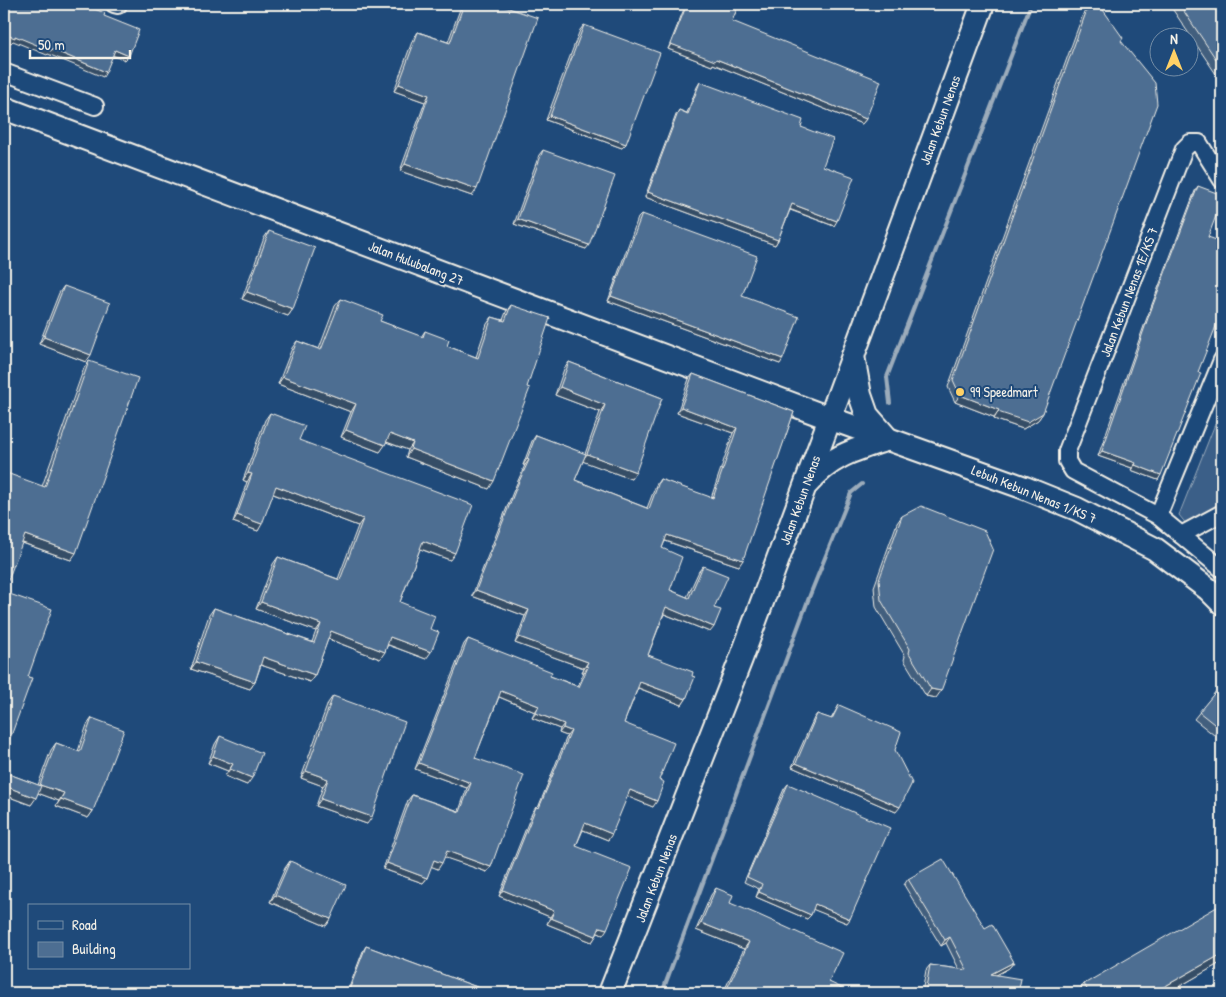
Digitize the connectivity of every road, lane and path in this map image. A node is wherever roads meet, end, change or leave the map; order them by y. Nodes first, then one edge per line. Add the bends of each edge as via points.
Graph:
1 (983, 4) edge
2 (4, 72) edge
3 (95, 106) dead end
4 (4, 108) edge
5 (1222, 180) edge
6 (853, 356) junction
7 (1222, 360) edge
8 (1219, 381) edge
9 (829, 418) junction
10 (880, 436) junction
11 (804, 487) junction
12 (1222, 513) edge
13 (1158, 516) junction
14 (1181, 535) junction
15 (1222, 569) edge
16 (1222, 603) edge
17 (610, 993) edge

1 - 6 street, Jalan Kebun Nenas
2 - 3 street
4 - 9 street, Jalan Hulubalang 27
5 - 13 street, Jalan Kebun Nenas 1E/KS 7 via 1199,143 1190,143 1184,149 1067,451 1067,461 1073,471
6 - 9 street, Jalan Kebun Nenas
6 - 10 street via 866,415
7 - 8 street
8 - 13 street
9 - 10 street, Lebuh Kebun Nenas 1/KS 7
9 - 11 street, Jalan Kebun Nenas
10 - 11 street via 818,470
10 - 16 street, Lebuh Kebun Nenas 1/KS 7 via 1024,488 1093,517 1155,549
11 - 17 street, Jalan Kebun Nenas via 714,730
12 - 14 street
13 - 14 street
14 - 15 street

